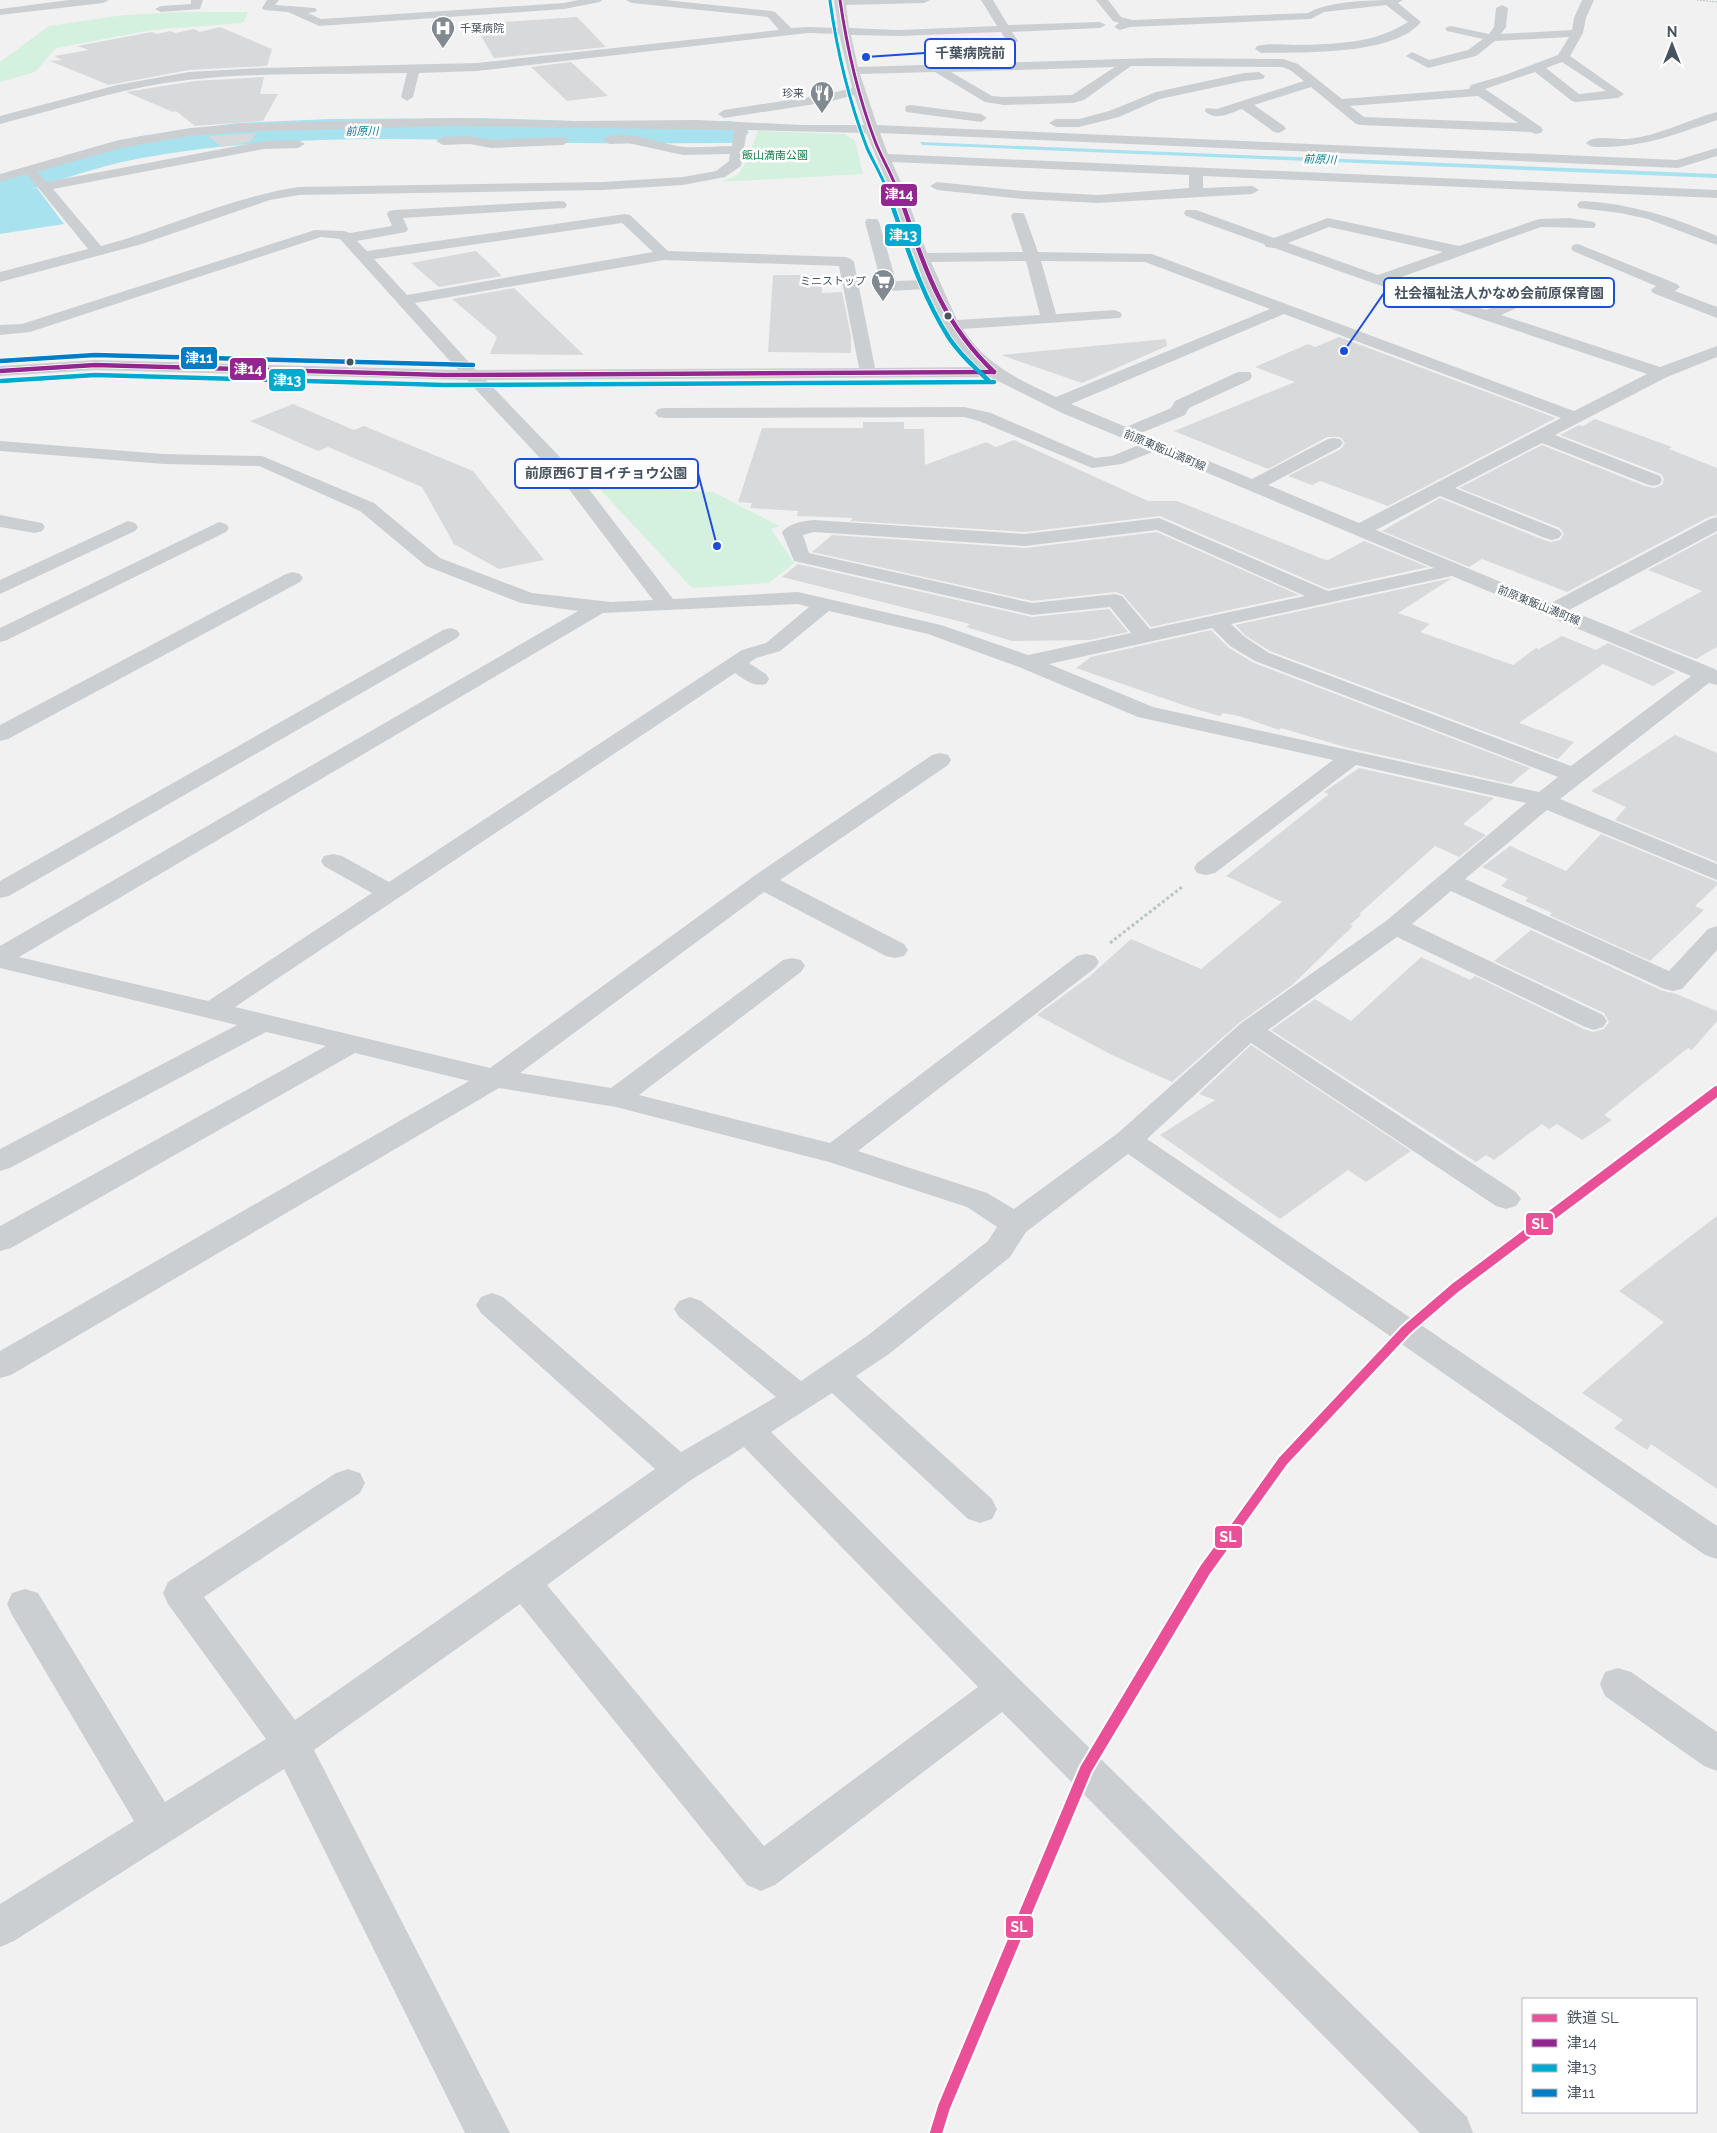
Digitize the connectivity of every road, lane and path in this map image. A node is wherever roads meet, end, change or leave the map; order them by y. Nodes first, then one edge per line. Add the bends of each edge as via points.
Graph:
1 (103, 0) edge
2 (197, 0) edge
3 (273, 0) edge
4 (596, 0) edge
5 (632, 0) edge
6 (741, 0) edge
7 (924, 0) edge
8 (987, 0) edge
9 (1089, 0) edge
10 (1102, 0) edge
11 (1311, 0) edge
12 (1588, 0) edge
13 (1696, 0) edge
14 (652, 1) edge
15 (840, 1) edge
16 (877, 1) junction
17 (1393, 1) edge
18 (578, 2) edge
19 (1717, 2) edge
20 (65, 4) junction
21 (430, 6) dead end
22 (360, 8) dead end
23 (1502, 8) dead end
24 (161, 9) dead end
25 (292, 10) junction
26 (0, 12) edge
27 (443, 14) junction
28 (771, 14) junction
29 (1317, 15) junction
30 (71, 16) dead end
31 (1004, 27) junction
32 (1117, 28) junction
33 (896, 29) junction
34 (1451, 29) dead end
35 (843, 31) junction
36 (788, 32) junction
37 (1577, 33) junction
38 (1329, 34) dead end
39 (1492, 38) junction
40 (1341, 46) junction
41 (1141, 48) dead end
42 (1412, 56) dead end
43 (1563, 57) junction
44 (1153, 62) junction
45 (1125, 63) junction
46 (1140, 63) junction
47 (1028, 66) junction
48 (1538, 68) junction
49 (938, 69) junction
50 (414, 70) junction
51 (853, 71) junction
52 (1307, 79) junction
53 (967, 85) junction
54 (941, 86) dead end
55 (859, 90) junction
56 (1479, 92) junction
57 (1160, 96) junction
58 (406, 97) dead end
59 (1339, 103) junction
60 (1243, 104) junction
61 (911, 109) dead end
62 (1717, 116) edge
63 (997, 119) dead end
64 (0, 120) edge
65 (696, 124) junction
66 (741, 126) junction
67 (872, 129) junction
68 (1280, 129) dead end
69 (599, 140) dead end
70 (431, 141) dead end
71 (579, 141) dead end
72 (1037, 141) junction
73 (1198, 143) junction
74 (1579, 143) dead end
75 (314, 144) dead end
76 (738, 150) junction
77 (1717, 152) edge
78 (884, 158) junction
79 (1528, 158) junction
80 (1363, 164) junction
81 (1678, 164) junction
82 (29, 168) junction
83 (1196, 171) junction
84 (1702, 171) dead end
85 (0, 178) edge
86 (937, 186) dead end
87 (1538, 186) junction
88 (44, 187) junction
89 (1262, 190) dead end
90 (1196, 192) junction
91 (1717, 194) edge
92 (1023, 195) junction
93 (1366, 195) dead end
94 (1543, 203) dead end
95 (1568, 204) dead end
96 (560, 205) dead end
97 (1191, 214) dead end
98 (1018, 216) dead end
99 (1692, 217) dead end
100 (872, 222) dead end
101 (1675, 222) junction
102 (1589, 225) dead end
103 (347, 238) junction
104 (1717, 241) edge
105 (1271, 244) junction
106 (1578, 248) dead end
107 (1459, 251) junction
108 (98, 252) junction
109 (664, 255) junction
110 (362, 256) junction
111 (1032, 256) junction
112 (922, 258) junction
113 (0, 277) edge
114 (1378, 280) junction
115 (1561, 282) dead end
116 (933, 284) junction
117 (403, 300) junction
118 (1285, 308) junction
119 (1717, 313) edge
120 (1114, 315) dead end
121 (1486, 316) junction
122 (1049, 319) junction
123 (952, 325) junction
124 (24, 328) junction
125 (0, 330) edge
126 (1717, 350) edge
127 (7, 371) edge
128 (994, 372) junction
129 (868, 373) junction
130 (1661, 373) junction
131 (473, 375) junction
132 (1244, 376) dead end
133 (720, 389) dead end
134 (853, 390) dead end
135 (788, 391) dead end
136 (1057, 404) junction
137 (718, 412) junction
138 (788, 412) junction
139 (855, 412) junction
140 (664, 413) dead end
141 (1576, 418) junction
142 (1126, 433) junction
143 (1541, 436) junction
144 (1334, 443) dead end
145 (1154, 445) junction
146 (0, 446) edge
147 (1654, 480) dead end
148 (1253, 486) junction
149 (1440, 489) junction
150 (0, 521) edge
151 (1717, 523) edge
152 (35, 528) dead end
153 (128, 528) dead end
154 (219, 528) dead end
155 (1360, 531) junction
156 (1552, 534) dead end
157 (1453, 570) junction
158 (293, 578) dead end
159 (0, 588) edge
160 (1327, 598) junction
161 (667, 604) junction
162 (824, 605) junction
163 (599, 607) junction
164 (1553, 610) junction
165 (1217, 621) junction
166 (450, 634) dead end
167 (0, 636) edge
168 (1145, 637) junction
169 (1027, 662) junction
170 (734, 663) junction
171 (1712, 676) edge
172 (758, 679) dead end
173 (0, 734) edge
174 (1352, 758) junction
175 (940, 760) dead end
176 (1574, 775) junction
177 (1544, 800) junction
178 (333, 861) dead end
179 (1206, 868) joint
180 (1717, 873) edge
181 (763, 881) junction
182 (1449, 881) junction
183 (0, 891) edge
184 (389, 892) junction
185 (1395, 926) junction
186 (1717, 934) edge
187 (895, 950) dead end
188 (0, 959) edge
189 (1086, 962) joint
190 (792, 966) dead end
191 (211, 1011) junction
192 (1594, 1021) dead end
193 (262, 1023) junction
194 (1250, 1030) junction
195 (351, 1044) junction
196 (495, 1078) junction
197 (616, 1098) junction
198 (1128, 1140) junction
199 (835, 1154) junction
200 (0, 1161) edge
201 (1506, 1199) dead end
202 (1015, 1224) junction
203 (0, 1240) edge
204 (492, 1305) dead end
205 (690, 1309) dead end
206 (0, 1366) edge
207 (834, 1375) junction
208 (800, 1398) junction
209 (748, 1430) junction
210 (679, 1470) junction
211 (348, 1483) dead end
212 (980, 1509) dead end
213 (1717, 1545) edge
214 (523, 1582) junction
215 (25, 1604) dead end
216 (1618, 1684) dead end
217 (1004, 1689) junction
218 (291, 1744) junction
219 (1717, 1754) edge
220 (159, 1827) junction
221 (0, 1927) edge
222 (488, 2133) edge
223 (1451, 2133) edge

1 - 20 street
2 - 24 street via 196,6
3 - 25 street via 268,8
4 - 18 street
5 - 14 street
6 - 28 street
7 - 16 street
8 - 31 street
9 - 32 street
10 - 32 street
11 - 29 street
12 - 37 street
13 - 19 path
14 - 28 street
15 - 16 street
15 - 35 street, 前原東飯山満町線
16 - 33 street
17 - 29 street
17 - 40 street via 1415,22 1382,40
18 - 27 street via 564,6
20 - 26 street
20 - 30 street
21 - 27 street
22 - 25 street
23 - 39 street via 1500,27
25 - 27 street via 319,23
28 - 36 street
29 - 32 street via 1220,16
31 - 32 street
31 - 33 street
31 - 47 street
32 - 46 street
33 - 35 street
34 - 39 street
35 - 36 street
35 - 51 street, 前原東飯山満町線
36 - 50 street via 517,64
37 - 39 street
37 - 43 street
38 - 40 street
39 - 42 street via 1472,53 1452,60 1428,64
40 - 44 street via 1246,50
41 - 44 street
43 - 48 street
43 - 48 street via 1618,94 1576,98
44 - 46 street
44 - 52 street via 1282,63 1294,66
45 - 46 street
45 - 47 street
45 - 53 street via 1073,99 1004,101 989,99
47 - 49 street
48 - 56 street via 1475,88
49 - 51 street via 914,64
49 - 53 street
50 - 58 street
50 - 64 street via 235,72 188,76 118,89
51 - 55 street, 前原東飯山満町線
52 - 57 street via 1244,77
52 - 59 street
52 - 60 street
53 - 54 street
55 - 65 street via 716,115
55 - 67 street, 前原東飯山満町線
56 - 59 street
56 - 59 street via 1535,129 1361,121
57 - 60 street via 1204,111
57 - 72 street
60 - 68 street
61 - 63 street
62 - 74 street via 1639,141
65 - 66 street
65 - 82 street via 451,122 380,129 247,127 190,132 119,144
66 - 67 street
66 - 76 street
67 - 72 street
67 - 78 street, 前原東飯山満町線
69 - 76 street via 628,139 683,151
70 - 71 street via 470,140 491,144
72 - 73 street
72 - 78 street
72 - 83 street
72 - 92 street
73 - 80 street
73 - 83 street
75 - 88 street via 264,145
76 - 108 street via 736,163 720,174 683,181 602,186 291,192 267,196
77 - 81 street
78 - 112 street, 前原東飯山満町線
79 - 80 street
79 - 81 street
79 - 87 street
80 - 83 street
80 - 87 street
80 - 93 street
81 - 84 street
82 - 85 street
82 - 88 street
83 - 90 street
86 - 92 street
87 - 91 street
87 - 94 street
88 - 108 street
89 - 90 street
90 - 92 street via 1098,199
95 - 101 street via 1603,206
96 - 103 street via 394,214 401,229
97 - 105 street
98 - 111 street
99 - 101 street
100 - 116 street via 890,286
101 - 104 street
102 - 107 street via 1539,222
103 - 110 street
103 - 124 street via 320,233
105 - 107 street via 1328,222
105 - 114 street
106 - 119 street via 1672,287 1659,290
107 - 114 street
108 - 113 street
109 - 110 street via 625,218
109 - 117 street
109 - 129 street via 846,262
110 - 117 street
111 - 112 street
111 - 118 street via 1147,258
111 - 122 street
112 - 116 street, 前原東飯山満町線
114 - 121 street
115 - 121 street
116 - 123 street, 前原東飯山満町線
117 - 131 street
118 - 136 street
118 - 141 street
120 - 122 street
121 - 130 street
122 - 123 street
123 - 128 street, 前原東飯山満町線 via 977,359
124 - 125 street
124 - 127 street
126 - 130 street
127 - 131 street via 95,365
128 - 129 street
128 - 136 street, 前原東飯山満町線
129 - 131 street
130 - 141 street
131 - 161 street via 575,484
132 - 142 street via 1181,405 1179,411
133 - 137 street
134 - 139 street
135 - 138 street
136 - 142 street, 前原東飯山満町線
137 - 138 street
137 - 140 street
138 - 139 street
139 - 145 street via 964,412 985,417 1100,464
141 - 143 street
142 - 145 street, 前原東飯山満町線
143 - 147 street
143 - 149 street
144 - 148 street
145 - 148 street, 前原東飯山満町線
146 - 163 street via 164,459 262,461 367,507 433,562 528,599
148 - 155 street, 前原東飯山満町線
149 - 155 street
149 - 156 street
150 - 152 street
151 - 164 street
153 - 159 street
154 - 167 street
155 - 157 street, 前原東飯山満町線
157 - 160 street
157 - 164 street, 前原東飯山満町線
158 - 173 street
160 - 165 street
160 - 168 street via 1159,524 1024,540 814,526 792,532 801,557 1032,609 1114,600
161 - 162 street via 798,598
161 - 163 street
162 - 169 street via 934,629
162 - 170 street via 773,648 749,654
163 - 188 street
164 - 171 street, 前原東飯山満町線
165 - 168 street
165 - 176 street via 1241,646 1262,657
166 - 183 street
168 - 169 street
169 - 174 street via 1146,712
170 - 172 street
170 - 184 street
171 - 176 street
174 - 177 street
174 - 179 street
175 - 181 street
176 - 177 street
177 - 180 street
177 - 182 street
178 - 184 street
179 - 189 path
181 - 187 street
181 - 196 street
182 - 185 street
182 - 186 street via 1673,982
184 - 191 street
185 - 192 street
185 - 194 street
188 - 191 street
189 - 199 street
190 - 197 street
191 - 193 street
193 - 195 street
193 - 200 street
194 - 198 street
194 - 201 street
195 - 196 street
195 - 203 street
196 - 197 street
196 - 206 street
197 - 199 street
198 - 202 street
198 - 213 street
199 - 202 street via 977,1200
202 - 207 street via 999,1249 878,1345
204 - 210 street
205 - 208 street
207 - 208 street
207 - 212 street
208 - 209 street
209 - 210 street
209 - 217 street
210 - 214 street
211 - 218 street via 181,1593
214 - 217 street via 761,1872
214 - 218 street
215 - 220 street
216 - 219 street
217 - 223 street
218 - 220 street
218 - 222 street
220 - 221 street

